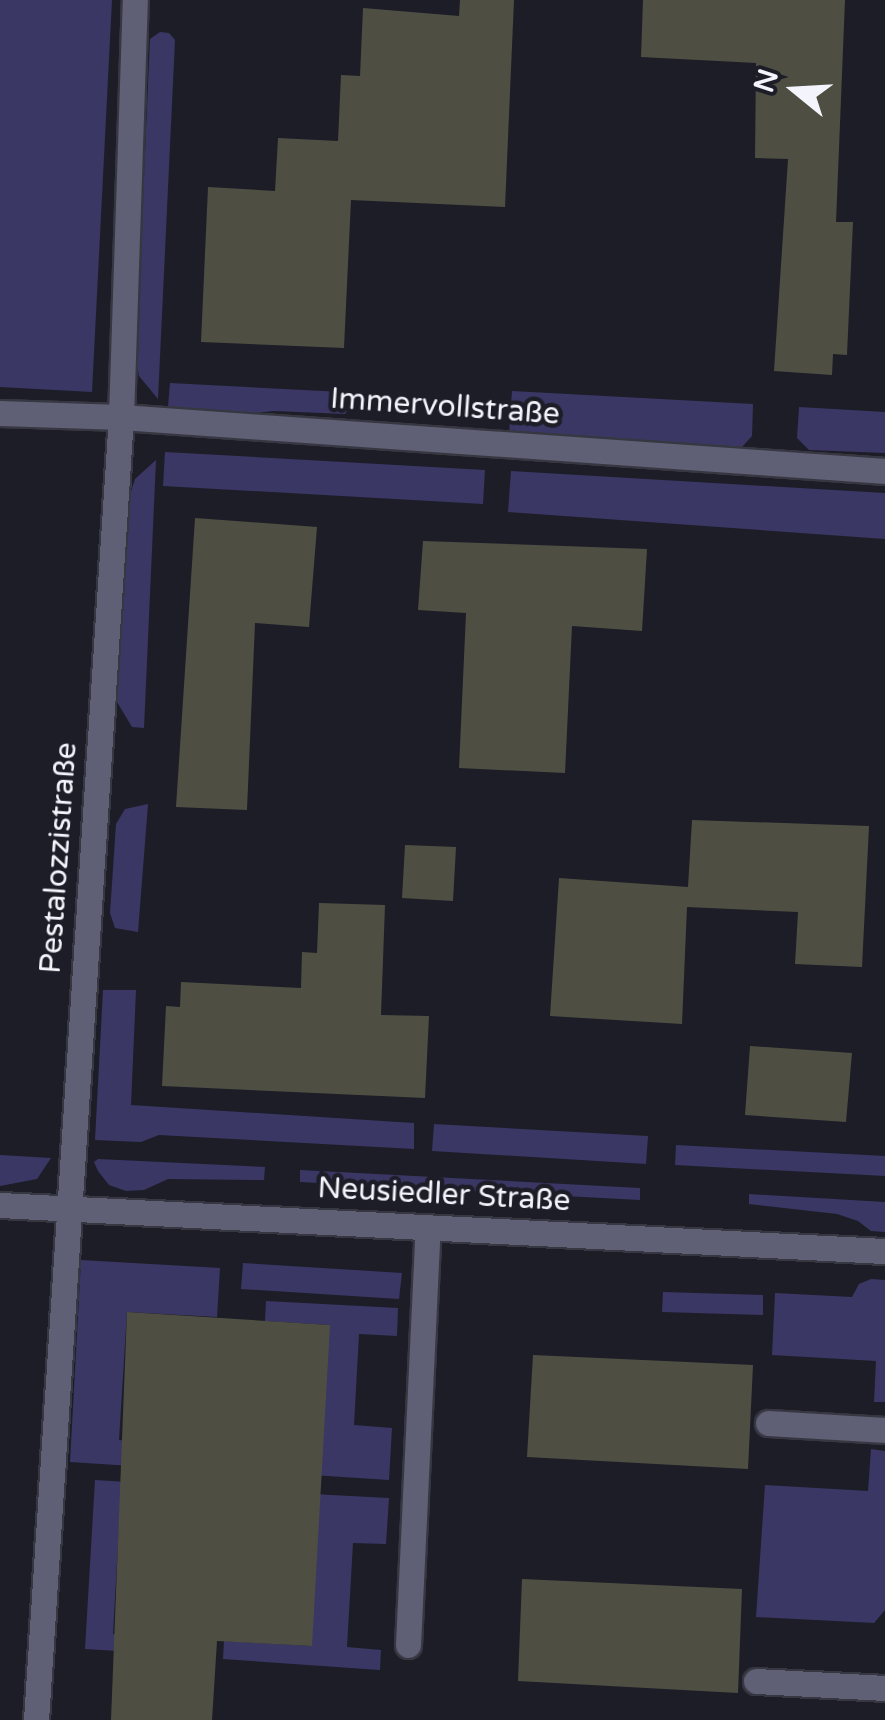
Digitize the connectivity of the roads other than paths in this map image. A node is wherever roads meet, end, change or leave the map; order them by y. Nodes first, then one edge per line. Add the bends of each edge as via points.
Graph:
1 (135, 0) edge
2 (0, 412) edge
3 (121, 417) junction
4 (885, 470) edge
5 (0, 1205) edge
6 (68, 1208) junction
7 (428, 1227) junction
8 (885, 1251) edge
9 (768, 1423) dead end
10 (885, 1430) edge
11 (408, 1645) dead end
12 (756, 1681) dead end
13 (885, 1688) edge
14 (36, 1720) edge

1 - 3 street, Pestalozzistraße
2 - 3 street, Immervollstraße
3 - 4 street, Immervollstraße
3 - 6 street, Pestalozzistraße
5 - 6 street, Neusiedler Straße
6 - 7 street, Neusiedler Straße
6 - 14 street, Pestalozzistraße
7 - 8 street, Neusiedler Straße
7 - 11 street
9 - 10 street
12 - 13 street

